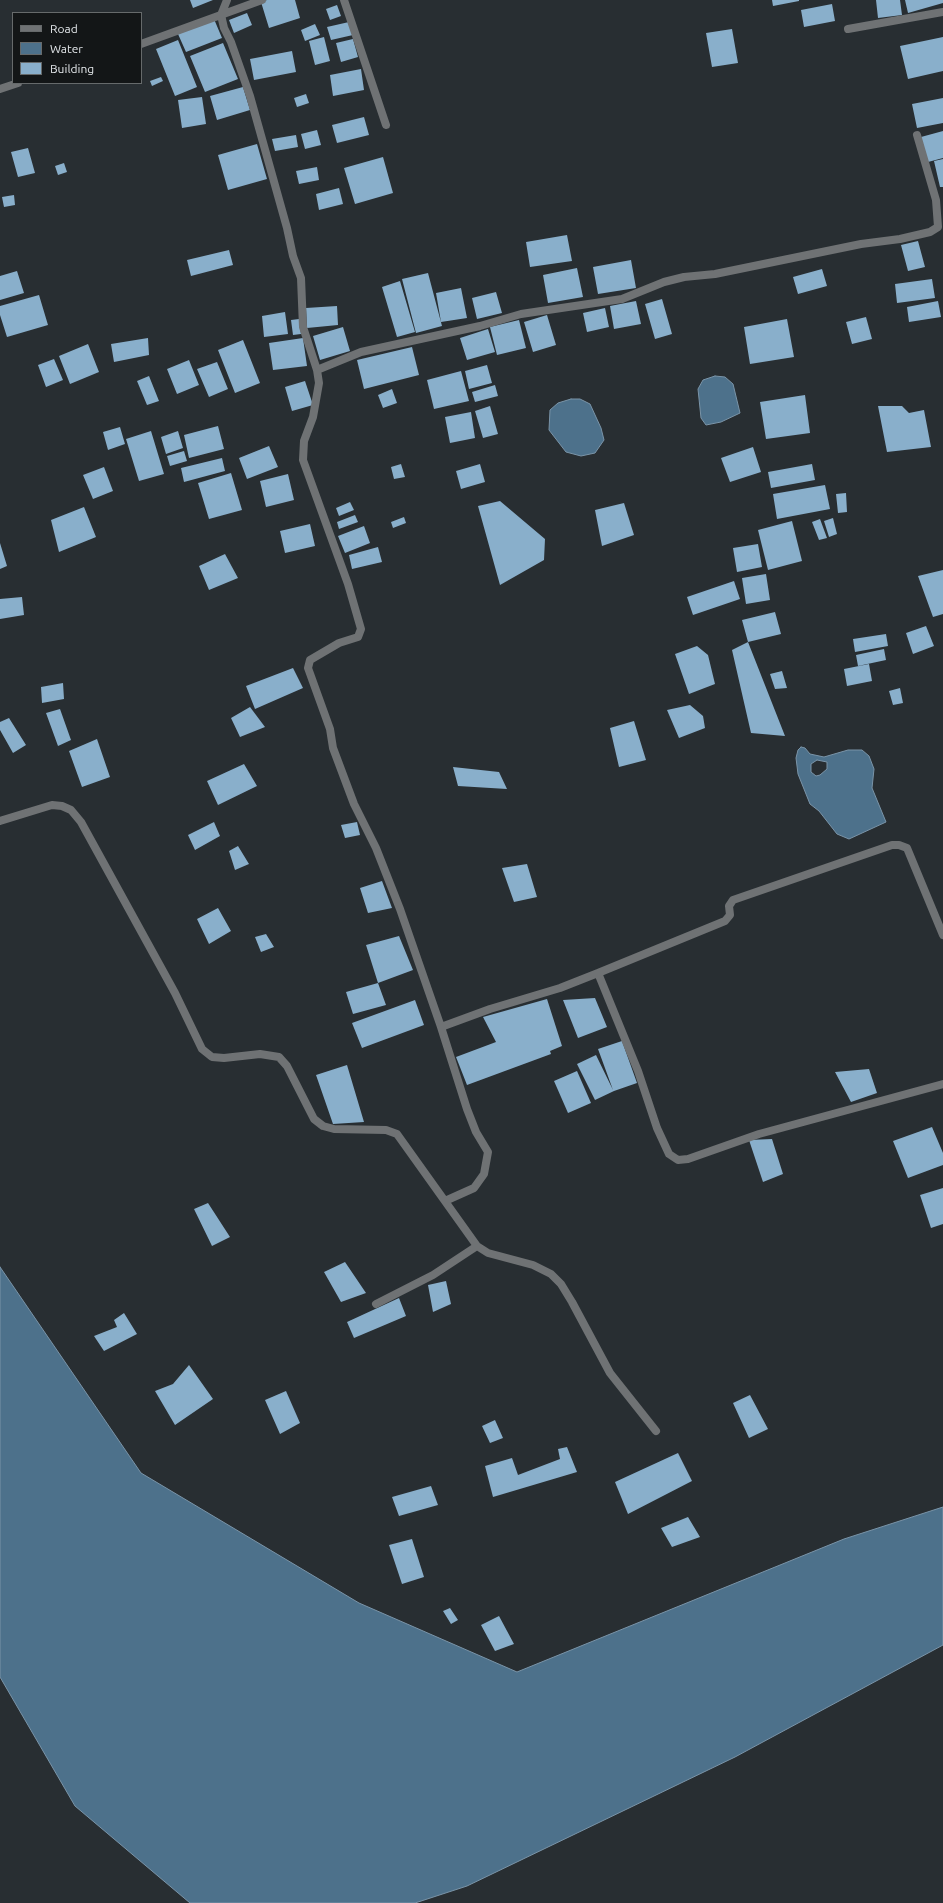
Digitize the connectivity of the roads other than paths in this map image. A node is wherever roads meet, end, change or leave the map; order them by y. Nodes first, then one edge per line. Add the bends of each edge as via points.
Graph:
1 (227, 0) edge
2 (262, 0) edge
3 (344, 0) edge
4 (943, 12) edge
5 (221, 14) junction
6 (848, 29) dead end
7 (142, 44) edge
8 (15, 84) edge
9 (0, 89) edge
10 (386, 125) dead end
11 (918, 135) dead end
12 (317, 370) junction
13 (0, 821) edge
14 (943, 935) edge
15 (598, 973) junction
16 (441, 1027) junction
17 (943, 1084) edge
18 (445, 1202) junction
19 (477, 1246) junction
20 (376, 1304) dead end
21 (656, 1431) dead end

1 - 5 street
2 - 5 street
3 - 10 street
4 - 6 street
5 - 7 street
5 - 12 street via 250,96 272,170 293,256 301,278 304,327
8 - 9 street
11 - 12 street via 936,200 938,227 930,232 715,274 684,277 622,299 521,314 480,326 361,352
12 - 16 street via 319,384 313,416 304,441 303,460 335,546 361,629 358,637 310,660 308,668 330,729 333,748 354,804 376,848 400,909
13 - 18 street via 52,805 70,810 81,822 175,994 202,1049 212,1057 218,1058 260,1054 279,1057 287,1066 314,1119 323,1126 334,1129 386,1130 397,1134
14 - 15 street via 907,848 892,845 733,900 730,915 725,921
15 - 16 street
15 - 17 street via 638,1071 657,1128 669,1154 678,1160 688,1159 759,1134
16 - 18 street via 467,1109 476,1132 488,1152 484,1174 474,1188
18 - 19 street
19 - 20 street via 433,1275
19 - 21 street via 488,1254 533,1265 551,1274 561,1284 610,1373

